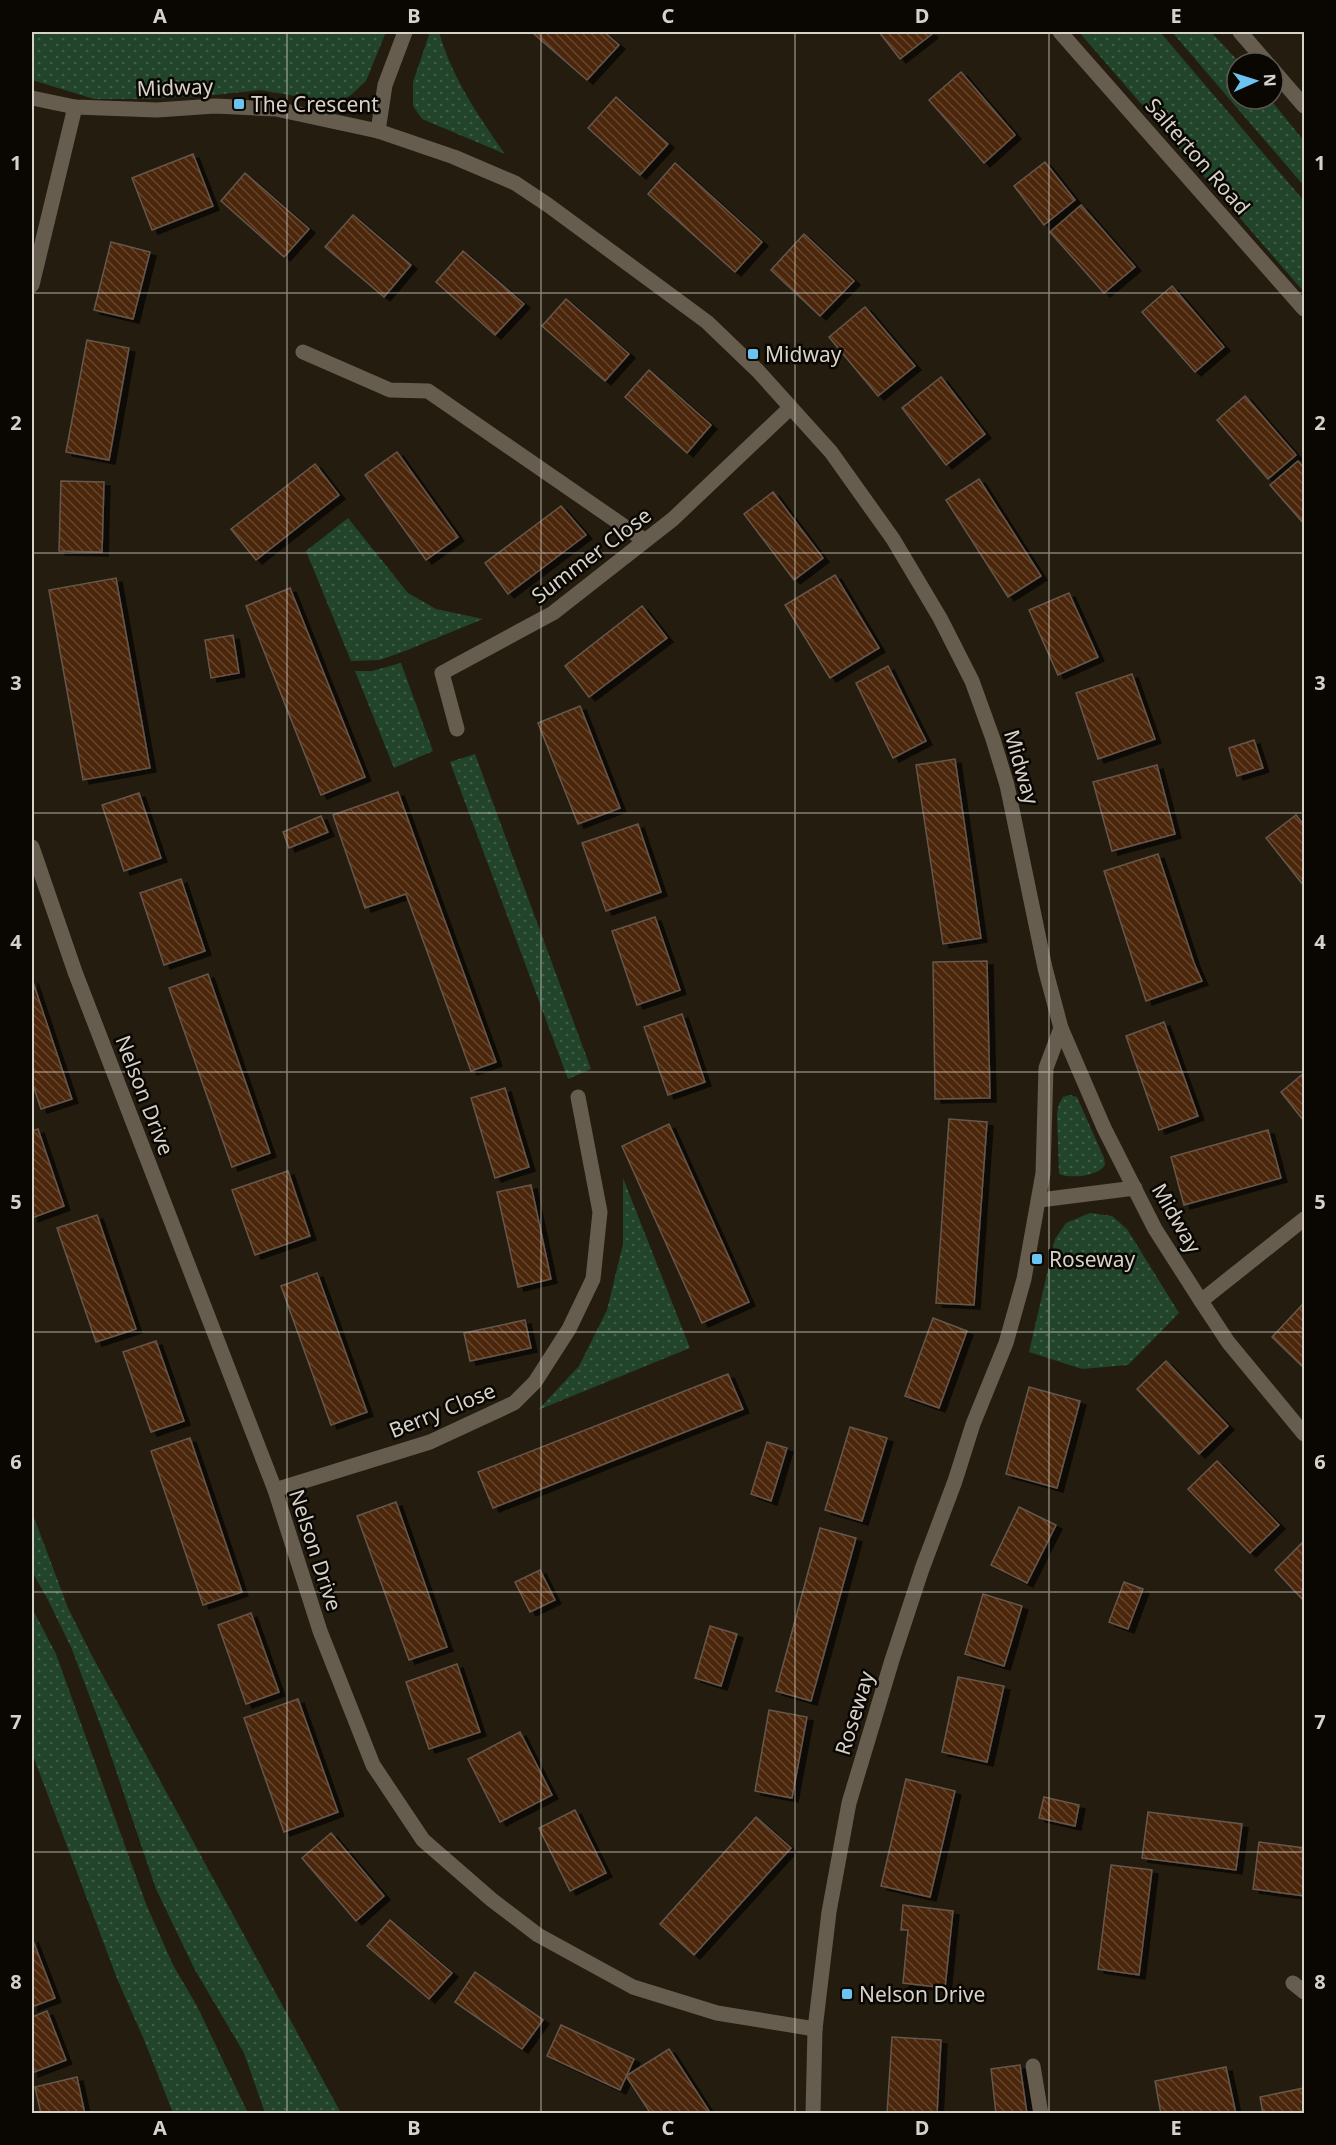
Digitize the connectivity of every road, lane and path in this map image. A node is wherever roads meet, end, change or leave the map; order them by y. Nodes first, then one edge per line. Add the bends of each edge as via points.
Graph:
1 (405, 32) edge
2 (1060, 32) edge
3 (1240, 32) edge
4 (1257, 51) edge
5 (1285, 84) edge
6 (32, 98) edge
7 (1305, 106) edge
8 (75, 107) junction
9 (378, 131) junction
10 (32, 285) edge
11 (1305, 309) edge
12 (303, 352) dead end
13 (790, 408) junction
14 (644, 540) junction
15 (457, 729) dead end
16 (32, 847) edge
17 (1061, 1028) junction
18 (578, 1097) dead end
19 (1135, 1188) junction
20 (1040, 1200) junction
21 (1305, 1219) edge
22 (1201, 1301) junction
23 (1305, 1434) edge
24 (275, 1490) junction
25 (815, 2029) junction
26 (1033, 2066) dead end
27 (813, 2114) edge
28 (1041, 2114) edge

1 - 9 street via 385,85
2 - 11 street, Salterton Road
3 - 4 street
5 - 7 street
6 - 8 street, Midway
8 - 9 street, Midway via 276,109
8 - 10 street
9 - 13 street, Midway via 515,183 548,205 707,322
12 - 14 street via 390,390 428,391
13 - 14 street, Summer Close via 673,519
13 - 17 street, Midway via 831,452 893,540 972,681 1007,785
14 - 15 street, Summer Close via 553,613 442,673
16 - 24 street, Nelson Drive via 75,972
17 - 19 street, Midway
17 - 20 street, Roseway via 1046,1068
18 - 24 street, Berry Close via 600,1212 593,1279 569,1329 535,1382 514,1403 430,1442
19 - 20 street
19 - 22 street, Midway via 1155,1229
20 - 25 street, Roseway via 1006,1343 921,1569 849,1803 829,1912
21 - 22 street
22 - 23 street, Midway via 1228,1342
24 - 25 street, Nelson Drive via 320,1631 373,1765 423,1840 537,1935 633,1987 717,2013
25 - 27 street, Roseway
26 - 28 street

